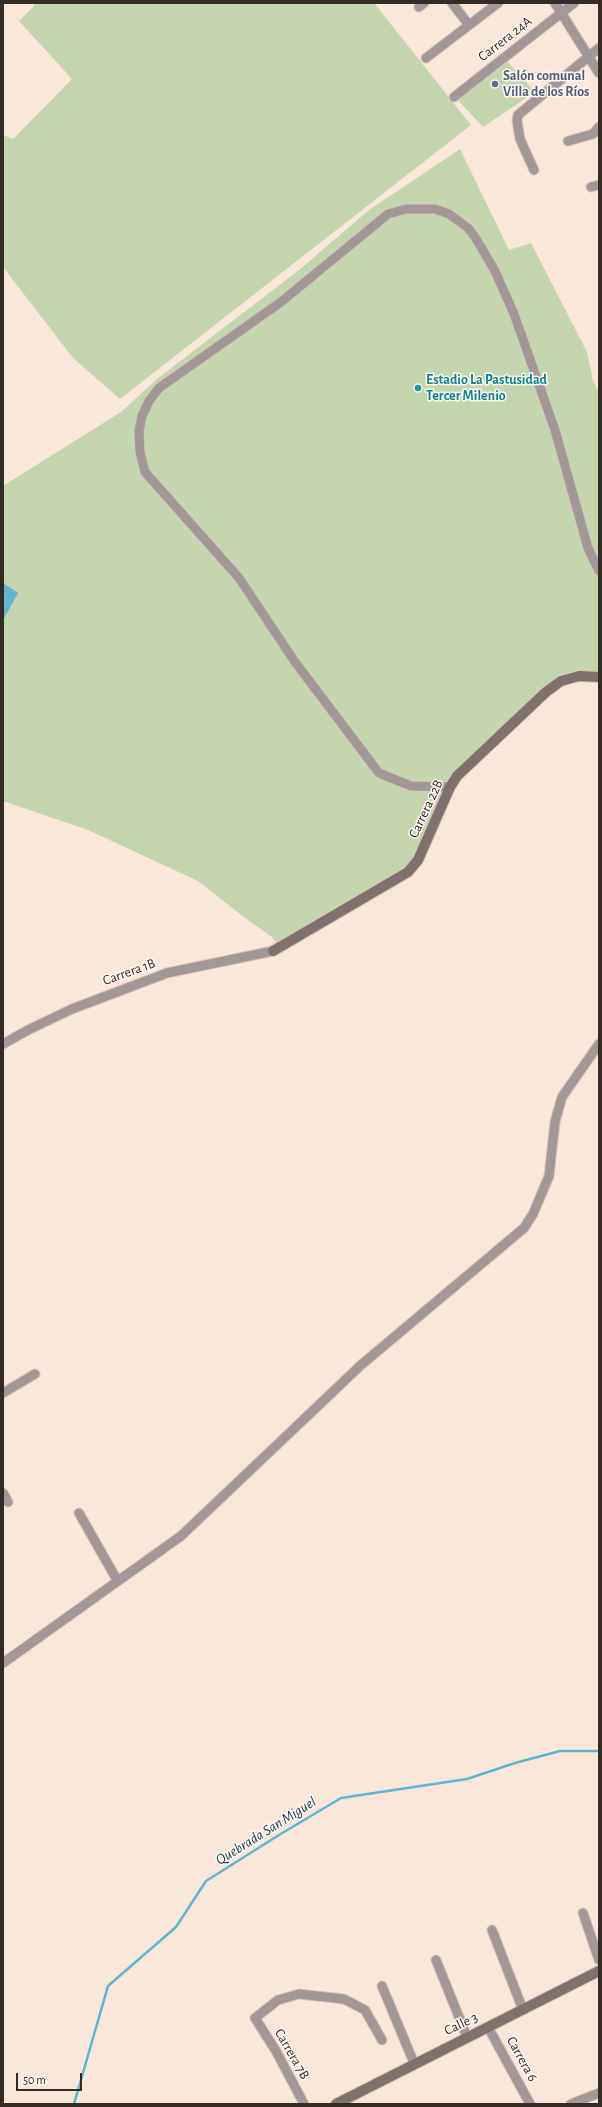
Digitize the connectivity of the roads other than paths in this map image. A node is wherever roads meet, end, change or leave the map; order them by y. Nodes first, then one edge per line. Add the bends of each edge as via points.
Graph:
1 (452, 3) edge
2 (498, 3) edge
3 (555, 3) edge
4 (574, 3) edge
5 (561, 13) junction
6 (469, 25) junction
7 (599, 48) edge
8 (588, 56) junction
9 (426, 58) dead end
10 (599, 73) edge
11 (454, 97) dead end
12 (599, 127) edge
13 (568, 141) dead end
14 (534, 170) dead end
15 (599, 572) edge
16 (599, 678) edge
17 (450, 787) junction
18 (273, 951) joint
19 (3, 1044) edge
20 (599, 1044) edge
21 (35, 1374) dead end
22 (3, 1393) edge
23 (3, 1493) edge
24 (8, 1502) dead end
25 (79, 1513) dead end
26 (117, 1580) junction
27 (3, 1663) edge
28 (583, 1913) dead end
29 (492, 1930) dead end
30 (436, 1960) dead end
31 (599, 1960) edge
32 (599, 1971) edge
33 (382, 1986) dead end
34 (523, 2010) junction
35 (488, 2027) junction
36 (466, 2037) junction
37 (382, 2040) dead end
38 (414, 2063) junction
39 (599, 2093) edge
40 (349, 2101) edge
41 (304, 2104) edge
42 (336, 2104) edge
43 (530, 2104) edge
44 (571, 2104) edge

1 - 6 street
2 - 6 street
3 - 5 street
4 - 5 street, Carrera 24A
5 - 8 street
5 - 11 street, Carrera 24A
6 - 9 street
7 - 8 street
8 - 10 street
8 - 14 street via 521,111 517,121 520,139
12 - 13 street via 593,134
15 - 17 street via 588,548 555,430 514,314 475,237 468,228 449,214 435,210 406,209 388,214 281,302 159,388 149,401 139,431 140,452 145,472 239,578 295,662 379,773 411,786
16 - 17 street, Carrera 22B via 579,676 561,681 457,776
17 - 18 street, Carrera 22B via 418,860 408,872
18 - 19 street, Carrera 1B via 161,976 72,1009
20 - 26 street via 562,1097 555,1122 549,1176 533,1214 524,1228 361,1365 181,1536
21 - 22 street
23 - 24 street
25 - 26 street
26 - 27 street
28 - 31 street
29 - 34 street
30 - 36 street
32 - 34 street, Calle 3
33 - 38 street
34 - 35 street, Calle 3
35 - 36 street, Calle 3
35 - 43 street, Carrera 6
36 - 38 street, Calle 3
37 - 41 street, Carrera 7B via 365,2010 344,1999 299,1994 278,2000 255,2018
38 - 40 street, Calle 3
39 - 44 street
40 - 42 street, Calle 3

